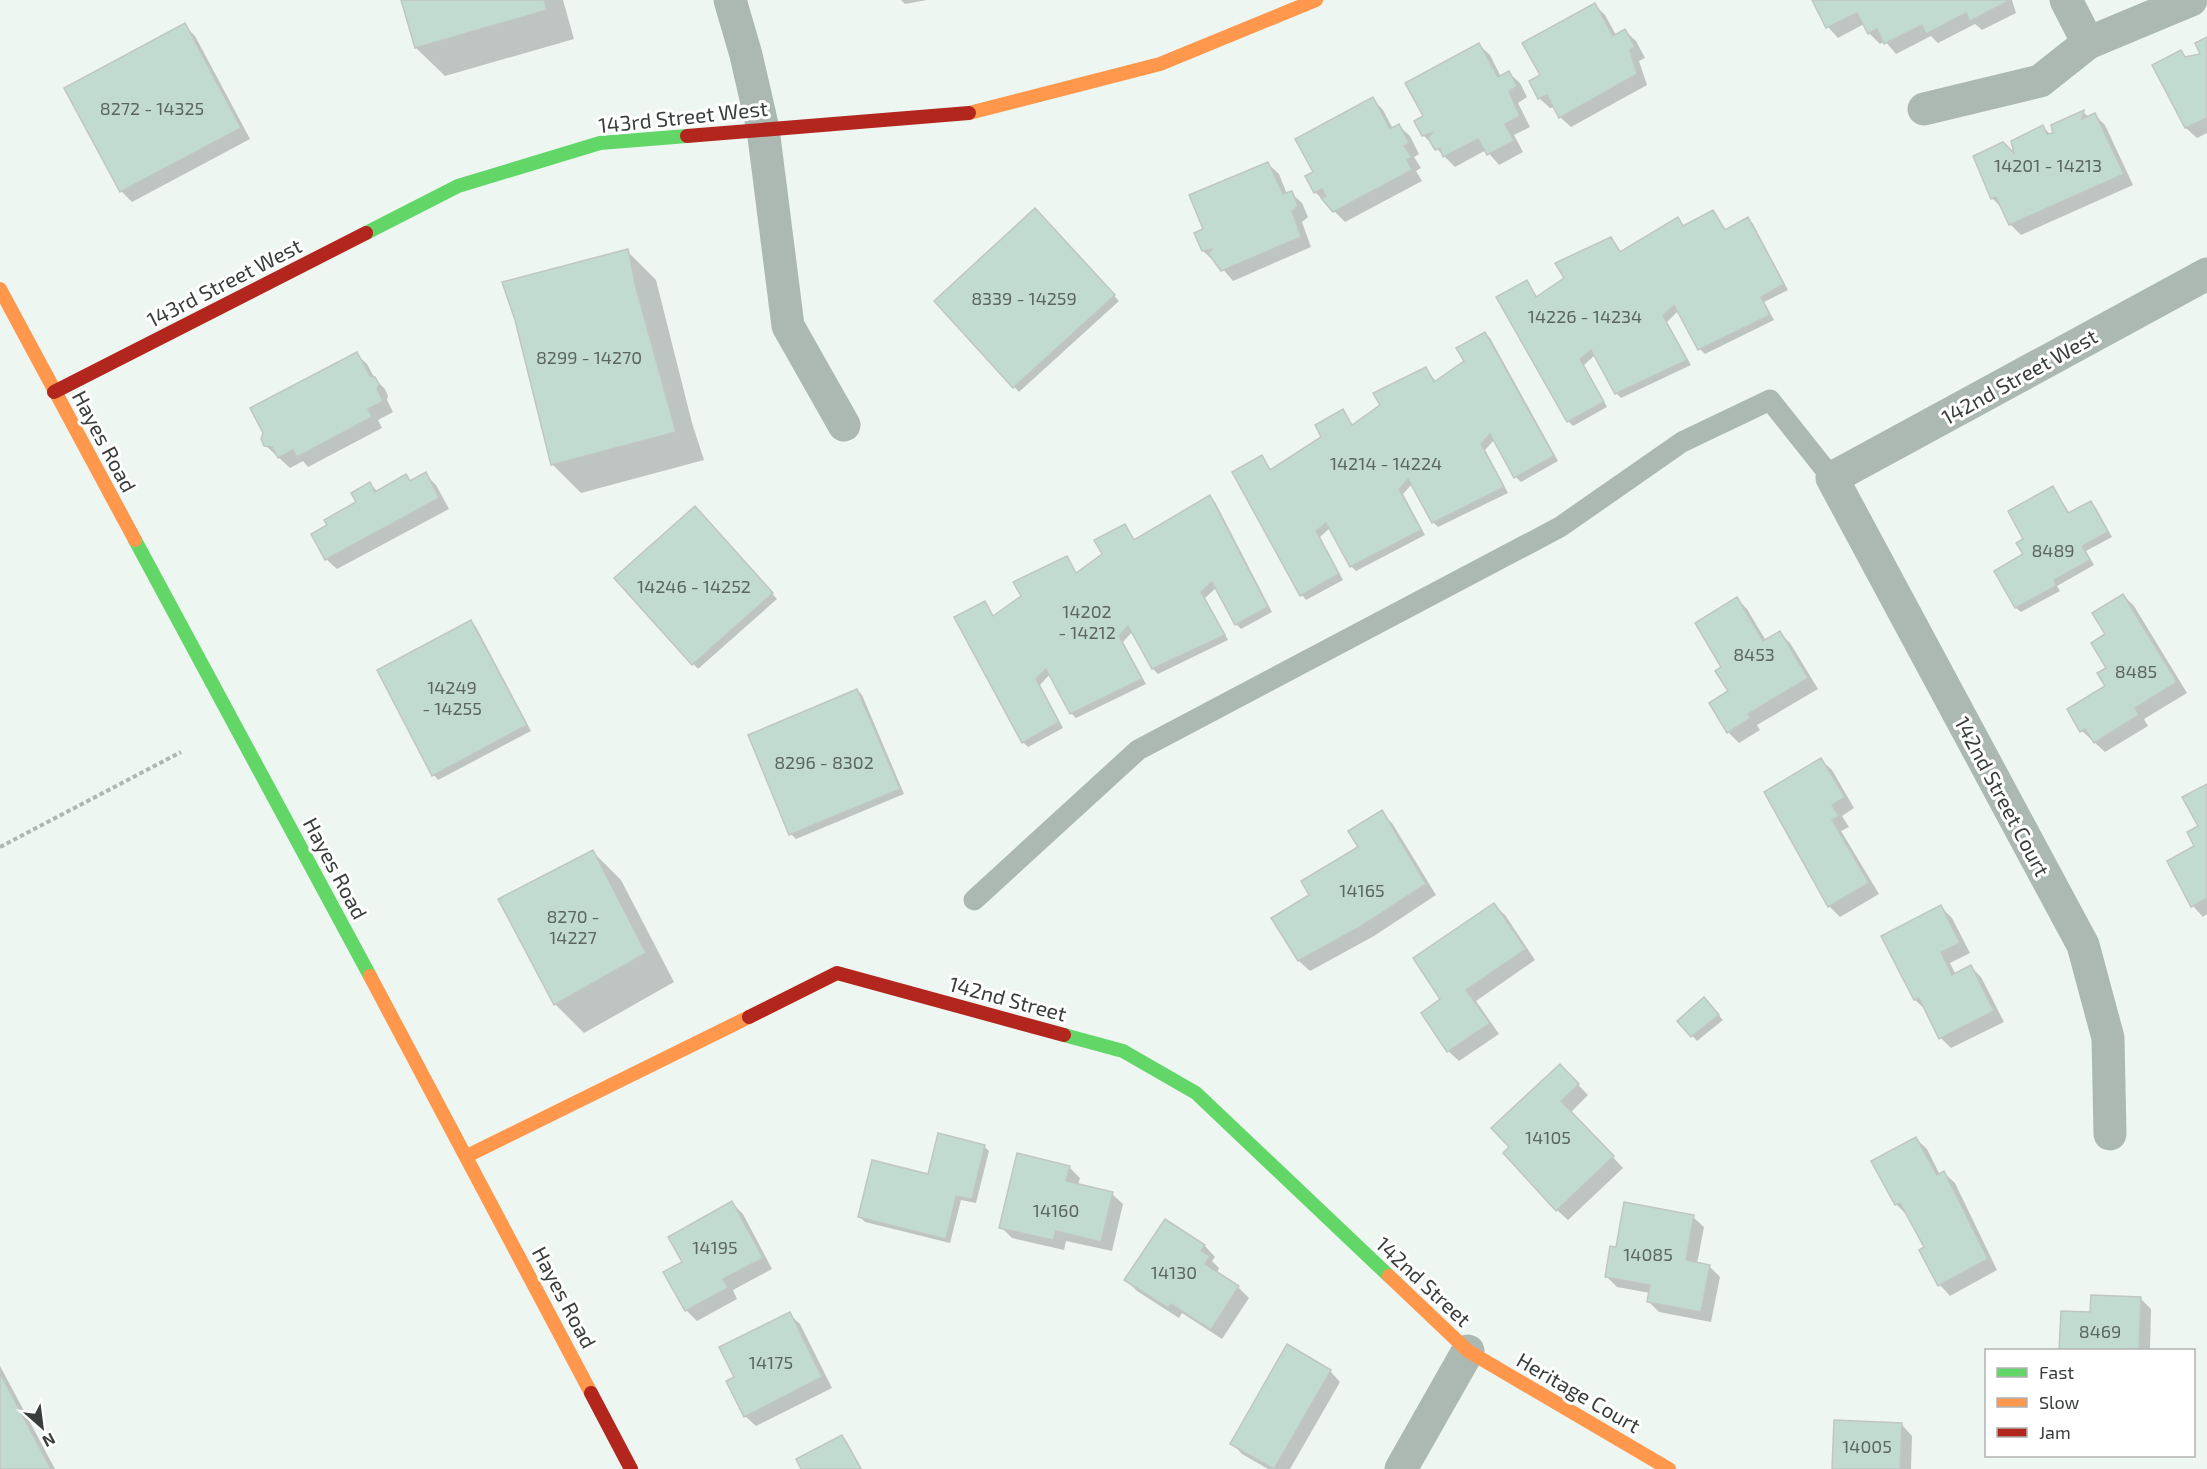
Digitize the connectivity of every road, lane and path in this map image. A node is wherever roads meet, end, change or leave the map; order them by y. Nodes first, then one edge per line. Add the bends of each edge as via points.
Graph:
1 (730, 0) edge
2 (1316, 0) edge
3 (2066, 0) edge
4 (2191, 0) edge
5 (2088, 44) junction
6 (1924, 109) dead end
7 (763, 129) junction
8 (2207, 274) edge
9 (0, 289) edge
10 (54, 392) junction
11 (844, 425) dead end
12 (1832, 478) junction
13 (181, 752) dead end
14 (0, 847) edge
15 (974, 900) dead end
16 (2110, 1134) dead end
17 (467, 1156) junction
18 (1468, 1351) junction
19 (631, 1469) edge
20 (1401, 1469) edge
21 (1669, 1469) edge

1 - 7 street
2 - 7 street, 143rd Street West via 1160,64 975,112
3 - 5 street
4 - 5 street
5 - 6 street via 2040,81
7 - 10 street, 143rd Street West via 600,143 458,186
7 - 11 street via 788,326
8 - 12 street, 142nd Street West
9 - 10 street, Hayes Road
10 - 17 street, Hayes Road
12 - 15 lane via 1770,400 1682,442 1560,526 1138,750
12 - 16 street, 142nd Street Court via 2083,945 2108,1038
13 - 14 path
17 - 18 street, 142nd Street via 837,973 1123,1051 1196,1093
17 - 19 street, Hayes Road
18 - 20 street
18 - 21 street, Heritage Court

